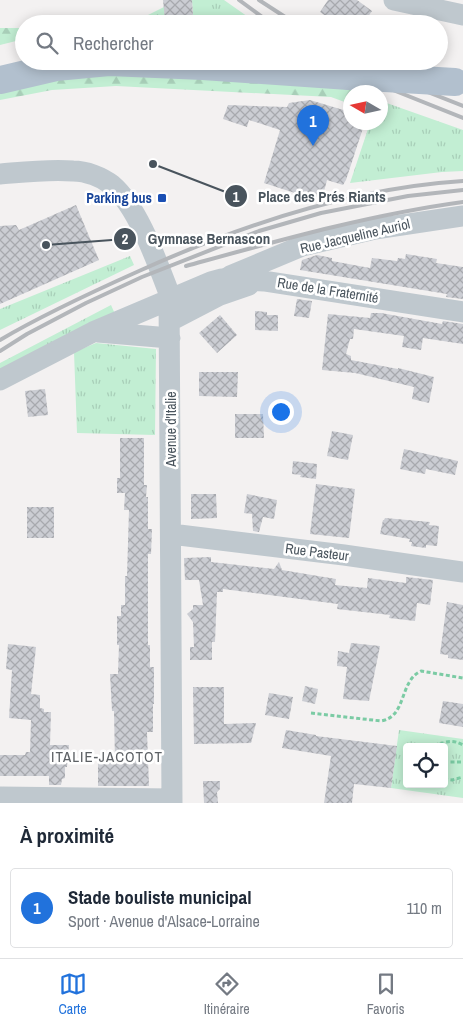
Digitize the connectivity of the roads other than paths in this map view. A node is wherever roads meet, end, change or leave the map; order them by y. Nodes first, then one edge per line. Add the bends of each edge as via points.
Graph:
1 (394, 0) edge
2 (434, 4) edge
3 (463, 15) edge
4 (15, 61) edge
5 (0, 65) edge
6 (43, 70) edge
7 (349, 70) edge
8 (427, 70) edge
9 (0, 80) edge
10 (460, 80) edge
11 (0, 174) edge
12 (463, 216) edge
13 (222, 279) junction
14 (264, 281) junction
15 (463, 312) edge
16 (170, 320) junction
17 (93, 332) junction
18 (0, 380) edge
19 (171, 534) junction
20 (463, 572) edge
21 (0, 797) edge
22 (172, 801) edge

1 - 2 street
2 - 3 street
4 - 5 main road
6 - 9 main road
7 - 10 main road, bridge
8 - 10 main road, bridge
11 - 16 street, Avenue d'Italie via 74,170 111,185 134,215 155,257 169,293
12 - 13 street, Rue Jacqueline Auriol via 375,229 302,246
13 - 14 street, Rue Jacqueline Auriol
13 - 16 street, Rue Jacqueline Auriol via 211,282
14 - 15 street, Rue de la Fraternité
14 - 16 street, Rue de la Fraternité via 235,289
16 - 17 street, Rue Jacqueline Auriol
16 - 17 street, Rue Jacqueline Auriol
16 - 19 street, Avenue d'Italie
17 - 18 street, Rue Jacqueline Auriol
19 - 20 street, Rue Pasteur
19 - 22 street, Avenue d'Italie
21 - 22 street

